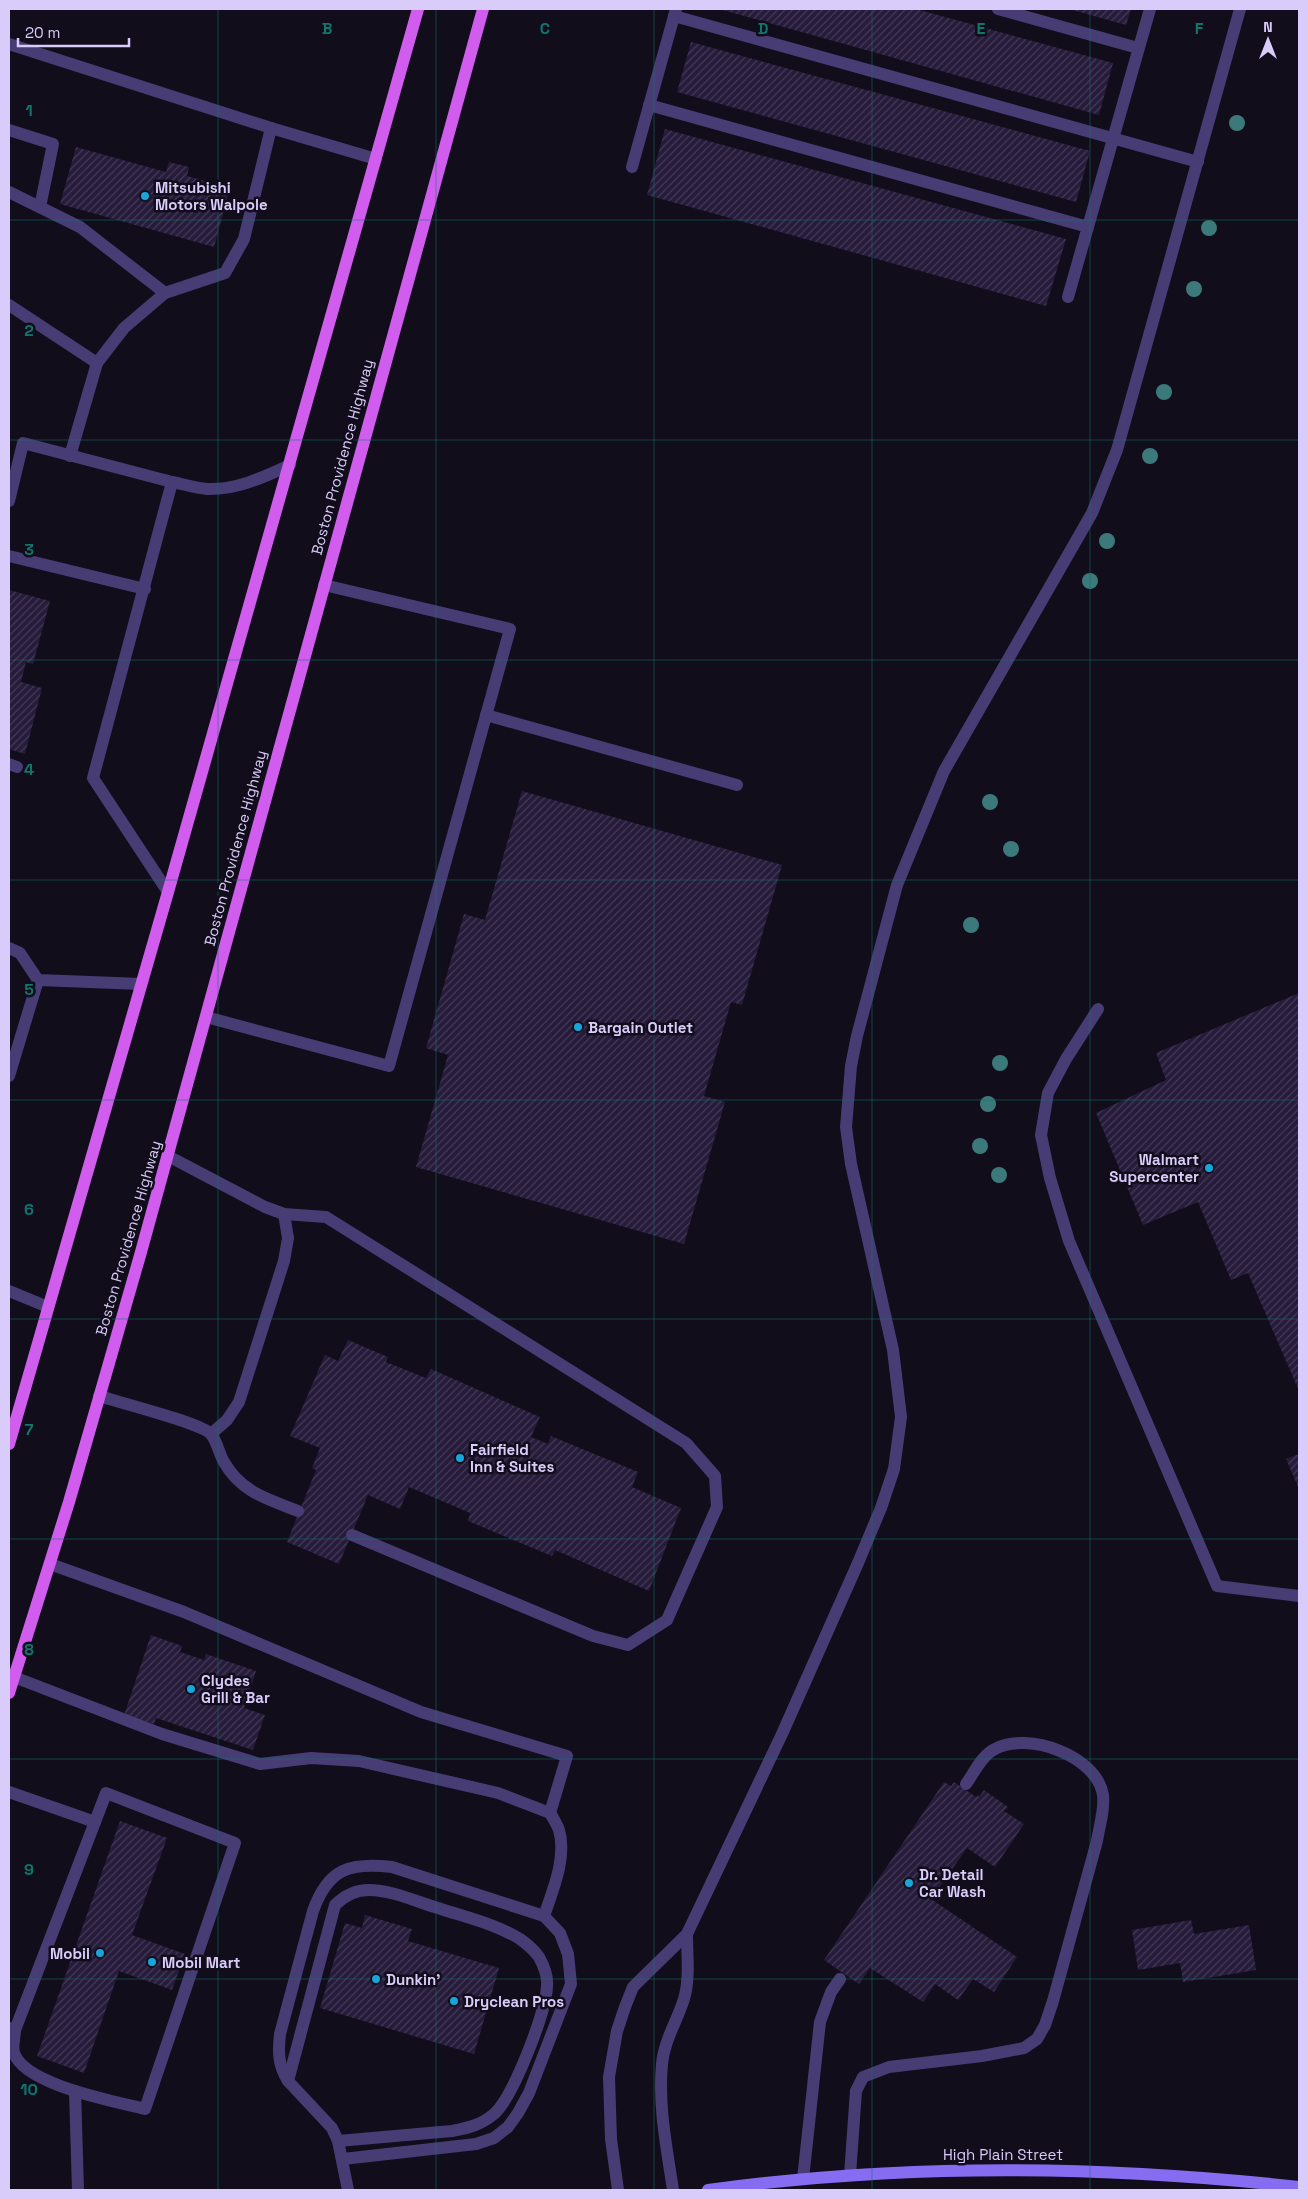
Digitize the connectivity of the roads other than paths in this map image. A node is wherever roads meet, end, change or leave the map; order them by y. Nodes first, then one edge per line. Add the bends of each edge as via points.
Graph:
1 (418, 9) edge
2 (483, 9) edge
3 (998, 9) edge
4 (1150, 9) edge
5 (1240, 9) edge
6 (675, 12) edge
7 (9, 44) edge
8 (1138, 48) junction
9 (649, 105) junction
10 (272, 128) junction
11 (9, 130) edge
12 (1113, 138) junction
13 (376, 159) junction
14 (1198, 162) junction
15 (632, 167) dead end
16 (9, 192) edge
17 (40, 207) junction
18 (1088, 227) junction
19 (165, 293) junction
20 (1068, 297) dead end
21 (9, 306) edge
22 (97, 363) junction
23 (70, 456) junction
24 (290, 465) junction
25 (172, 482) junction
26 (9, 501) edge
27 (9, 556) edge
28 (324, 585) junction
29 (145, 589) junction
30 (486, 715) junction
31 (737, 785) dead end
32 (168, 892) junction
33 (9, 948) edge
34 (38, 980) junction
35 (141, 984) junction
36 (1098, 1009) dead end
37 (206, 1017) junction
38 (9, 1076) edge
39 (168, 1156) junction
40 (284, 1214) junction
41 (9, 1290) edge
42 (48, 1307) junction
43 (99, 1396) junction
44 (210, 1434) junction
45 (9, 1444) edge
46 (298, 1512) dead end
47 (352, 1536) dead end
48 (50, 1564) junction
49 (1299, 1596) edge
50 (14, 1677) junction
51 (9, 1693) edge
52 (966, 1784) dead end
53 (9, 1792) edge
54 (550, 1812) junction
55 (95, 1822) junction
56 (544, 1916) junction
57 (687, 1934) junction
58 (840, 1979) dead end
59 (12, 2029) edge
60 (288, 2081) junction
61 (75, 2091) junction
62 (338, 2141) junction
63 (342, 2159) junction
64 (850, 2174) junction
65 (804, 2179) junction
66 (1249, 2186) edge
67 (1299, 2187) edge
68 (78, 2190) edge
69 (348, 2190) edge
70 (618, 2190) edge
71 (673, 2190) edge
72 (708, 2190) edge

1 - 13 main road
2 - 28 main road, Boston Providence Highway
3 - 8 lane
4 - 8 lane
5 - 14 lane
6 - 9 lane
6 - 12 lane
7 - 10 lane
8 - 12 lane
9 - 15 lane
9 - 18 lane
10 - 13 lane
10 - 19 lane via 244,240 225,273
11 - 17 lane via 53,144
12 - 14 lane
12 - 18 lane
13 - 24 main road
14 - 57 lane via 1117,450 1103,488 1083,530 944,771 897,885 857,1036 846,1127 851,1164 893,1350 901,1417 894,1469 881,1508 782,1734
16 - 17 lane
17 - 19 lane via 80,226
18 - 20 lane
19 - 22 lane via 124,328
21 - 22 lane
22 - 23 lane
23 - 25 lane
23 - 26 lane via 23,443
24 - 25 lane via 234,487 206,489
24 - 32 main road
25 - 29 lane
27 - 29 lane
28 - 30 lane via 510,629
28 - 37 main road, Boston Providence Highway
29 - 32 lane via 93,778
30 - 31 lane
30 - 37 lane via 389,1066
32 - 35 main road
33 - 34 lane via 20,953
34 - 35 lane
34 - 38 lane
35 - 42 main road
36 - 49 lane via 1048,1093 1041,1135 1069,1240 1217,1586
37 - 39 main road, Boston Providence Highway
39 - 40 lane
39 - 43 main road, Boston Providence Highway
40 - 44 lane via 288,1238 284,1261 238,1402 227,1420
40 - 47 lane via 326,1216 686,1443 715,1476 717,1507 667,1620 628,1645 593,1636
41 - 42 lane
42 - 45 main road
43 - 44 lane via 195,1425
43 - 48 main road, Boston Providence Highway
44 - 46 lane via 224,1462 240,1483 251,1492
48 - 50 main road, Boston Providence Highway
48 - 54 lane via 184,1612 421,1712 568,1756
50 - 51 main road, Boston Providence Highway
50 - 54 lane via 162,1734 260,1764 311,1758 360,1761 498,1793
52 - 64 lane via 982,1760 995,1748 1033,1743 1054,1748 1084,1765 1096,1778 1103,1795 1097,1841 1053,2001 1037,2039 1024,2048 889,2067 863,2077 856,2091
53 - 55 lane
54 - 56 lane via 559,1828 562,1843
55 - 59 lane
55 - 61 lane via 106,1793 235,1843 145,2109
56 - 60 lane via 392,1867 370,1864 339,1872 319,1894 280,2034 279,2062
56 - 63 lane via 560,1933 571,1966 571,1984 530,2093 508,2126 494,2138 476,2144
57 - 70 lane via 633,1987 617,2031 609,2077 609,2106
57 - 71 lane via 684,1998 669,2033 662,2062 662,2115
58 - 65 lane via 831,1992 820,2022
59 - 61 lane via 14,2051 20,2064 36,2076
60 - 62 lane via 325,2118
60 - 62 lane via 335,1906 342,1898 369,1890 408,1899 519,1938 538,1955 545,1970 547,1986 544,2005 517,2077 495,2114 469,2128 452,2131
61 - 68 lane
62 - 63 lane
63 - 69 lane
64 - 65 main road, High Plain Street
64 - 66 main road, High Plain Street via 944,2170 1143,2173
65 - 72 main road, High Plain Street
66 - 67 main road, High Plain Street

